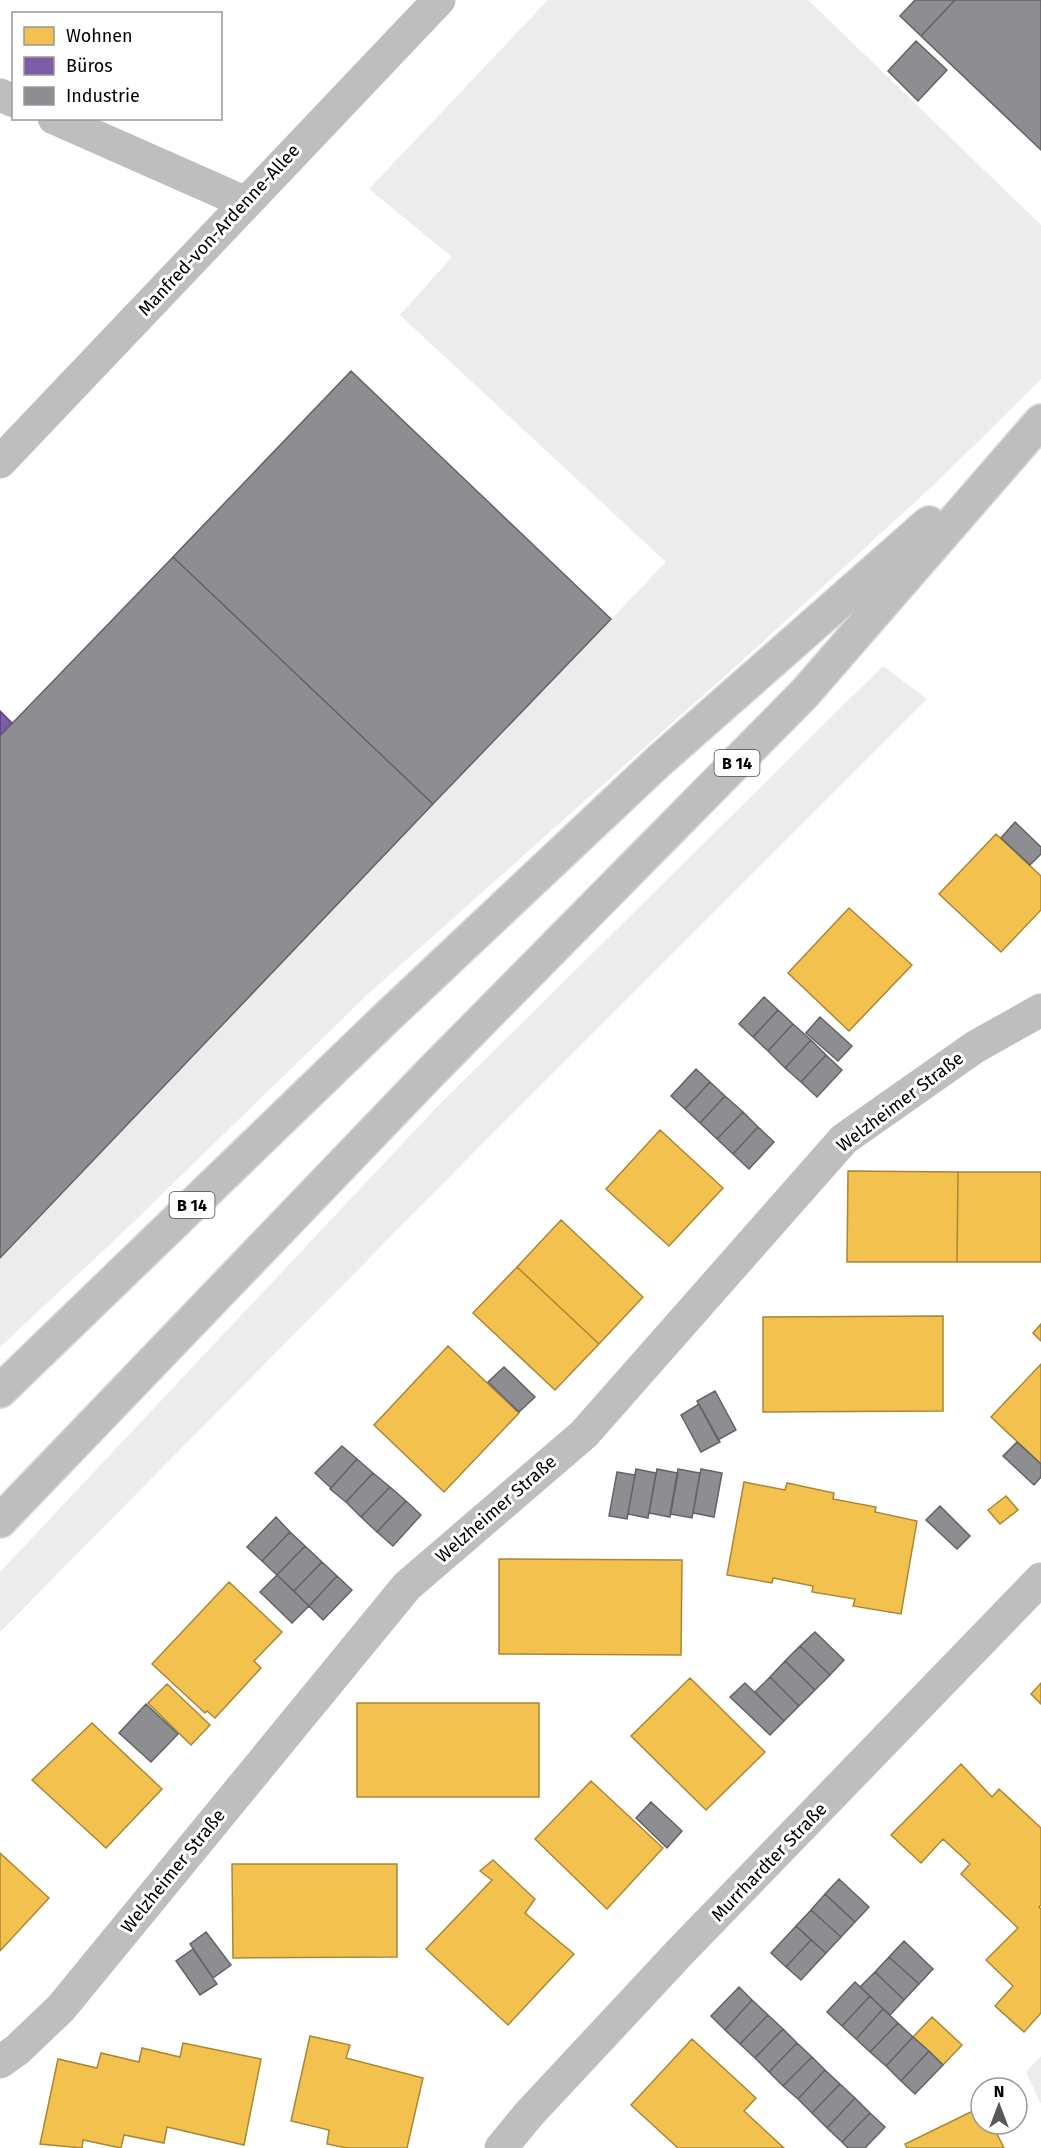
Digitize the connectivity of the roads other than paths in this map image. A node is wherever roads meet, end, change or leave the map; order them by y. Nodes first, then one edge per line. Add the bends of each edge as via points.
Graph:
1 (439, 0) edge
2 (59, 120) edge
3 (244, 202) junction
4 (1033, 430) edge
5 (0, 462) edge
6 (1041, 1011) edge
7 (0, 1391) edge
8 (0, 1521) edge
9 (1041, 1579) edge
10 (0, 2062) edge
11 (501, 2148) edge

1 - 3 street, Manfred-von-Ardenne-Allee
2 - 3 street
3 - 5 street, Manfred-von-Ardenne-Allee
4 - 7 street, B 14 via 659,761
4 - 8 street, B 14 via 805,693 432,1071
6 - 10 street, Welzheimer Straße via 975,1047 844,1139 584,1434 407,1586 61,2007
9 - 11 street, Murrhardter Straße via 681,1951

